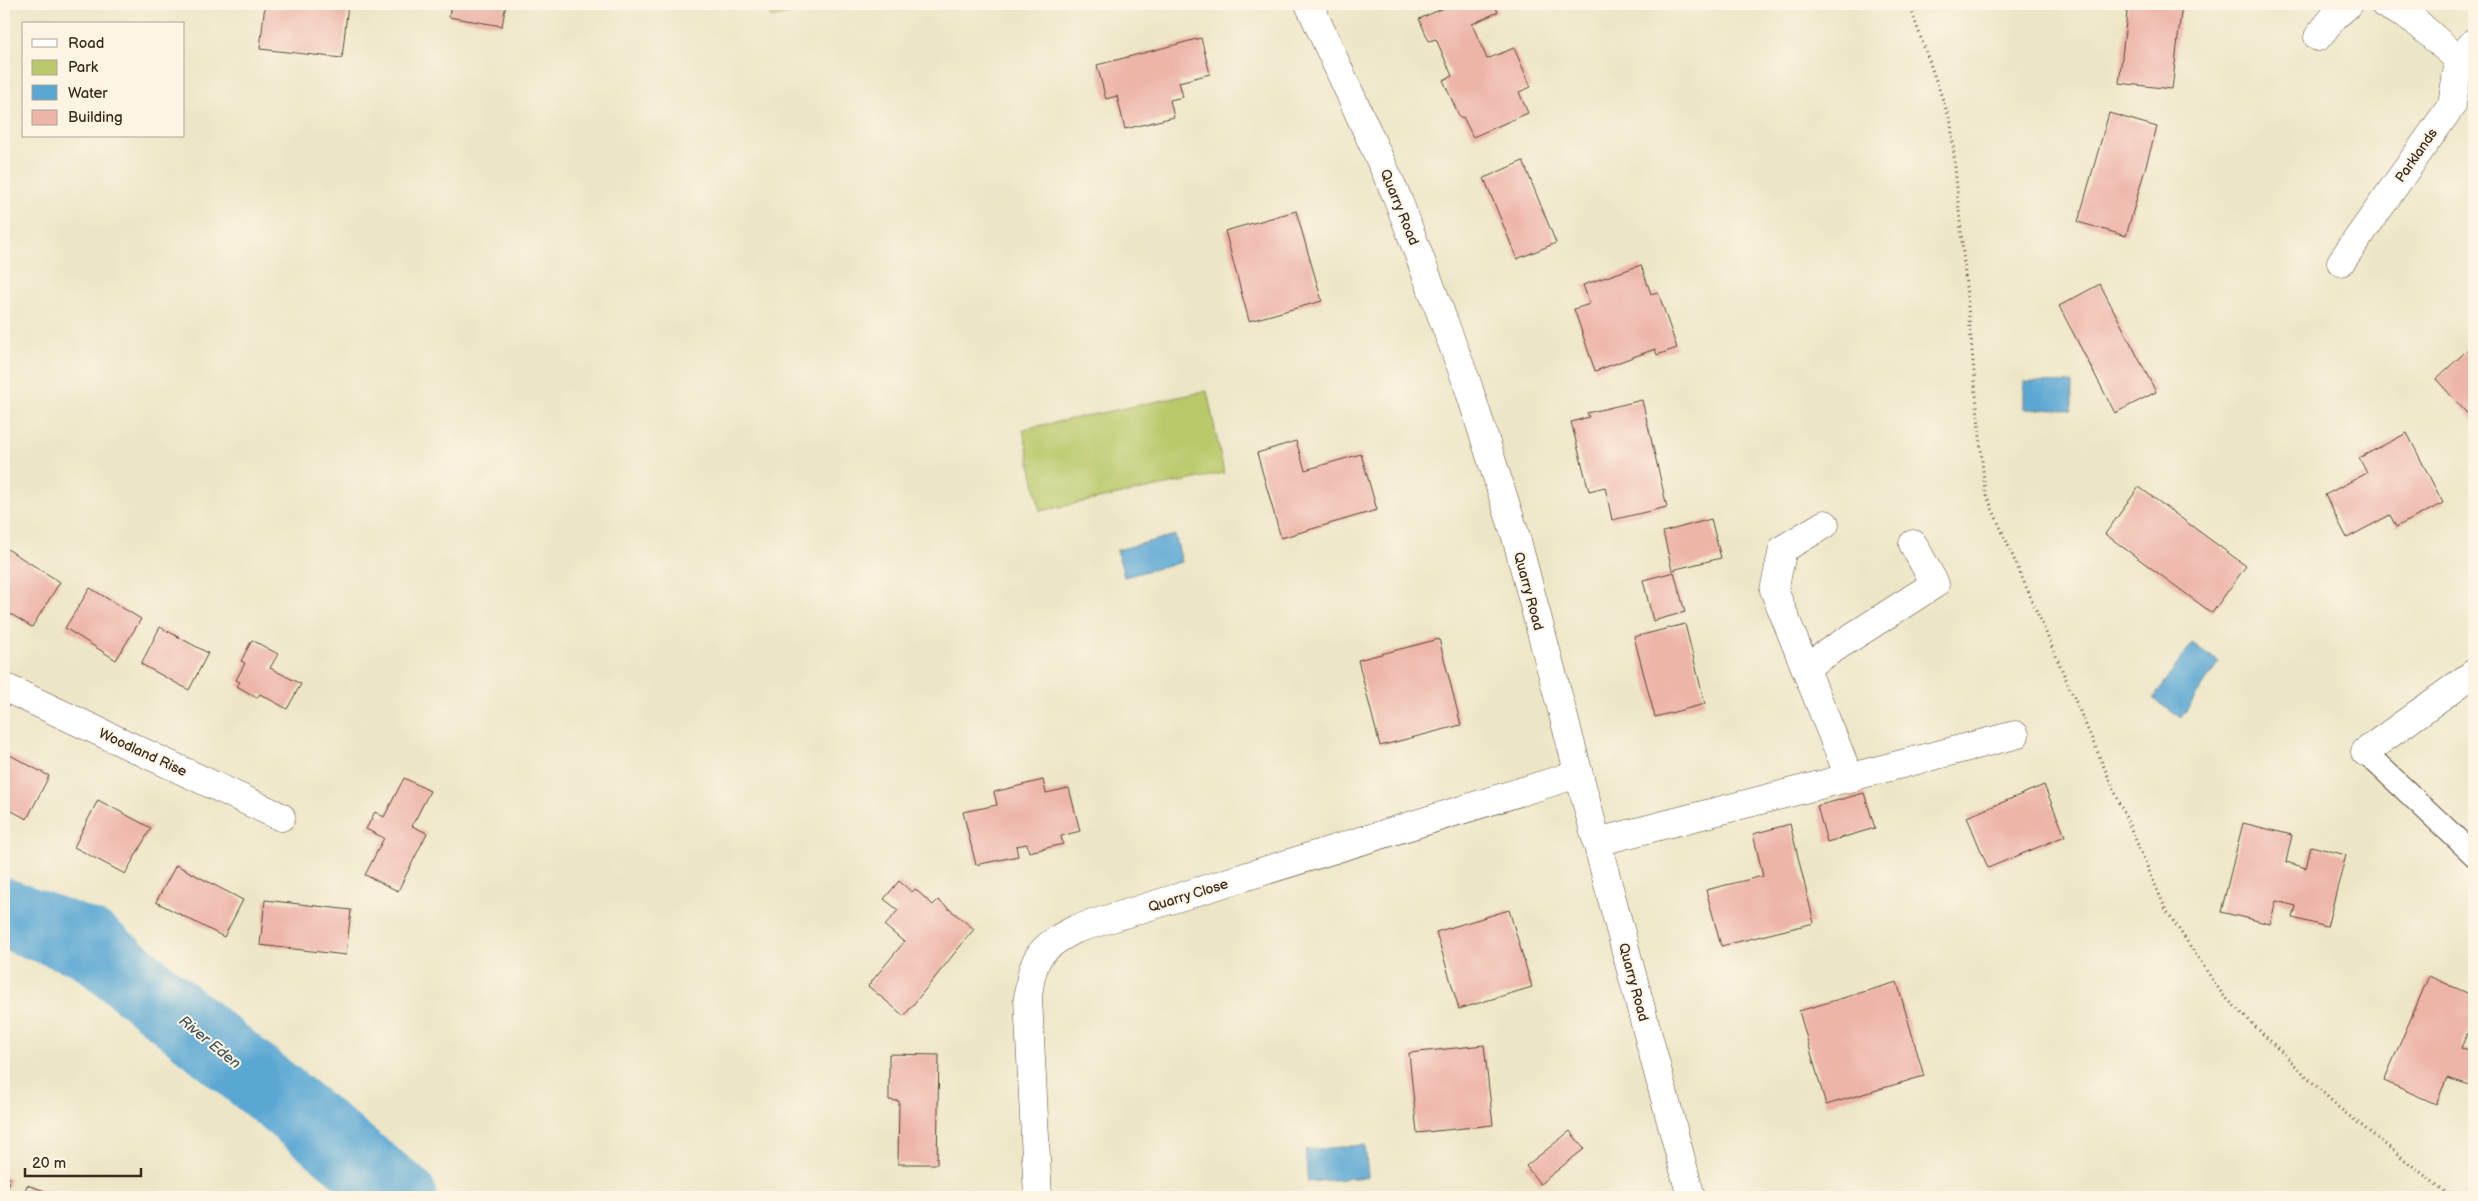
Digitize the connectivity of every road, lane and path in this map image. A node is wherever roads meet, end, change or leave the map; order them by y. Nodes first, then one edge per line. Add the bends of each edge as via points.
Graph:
1 (1309, 4) edge
2 (1909, 4) edge
3 (2350, 4) edge
4 (2384, 4) edge
5 (2318, 37) dead end
6 (2467, 51) edge
7 (2341, 262) dead end
8 (1825, 524) dead end
9 (1913, 544) dead end
10 (1804, 667) junction
11 (2474, 673) edge
12 (4, 688) edge
13 (2015, 735) dead end
14 (2365, 752) joint
15 (1578, 774) junction
16 (1850, 779) junction
17 (281, 817) dead end
18 (1597, 842) junction
19 (2474, 855) edge
20 (1038, 1197) edge
21 (1691, 1197) edge
22 (2452, 1197) edge

1 - 15 street, Quarry Road via 1397,197 1467,383 1516,537
2 - 22 path via 1951,123 1985,492 2166,910 2222,995 2338,1107
3 - 5 street
4 - 6 street
6 - 7 street, Parklands via 2452,105
8 - 10 street via 1782,549 1774,590
9 - 10 street via 1934,584
10 - 16 street
11 - 14 street
12 - 17 street, Woodland Rise
13 - 16 street
14 - 19 lane
15 - 18 street, Quarry Road
15 - 20 street, Quarry Close via 1085,926 1049,943 1031,970 1028,998
16 - 18 street
18 - 21 street, Quarry Road

